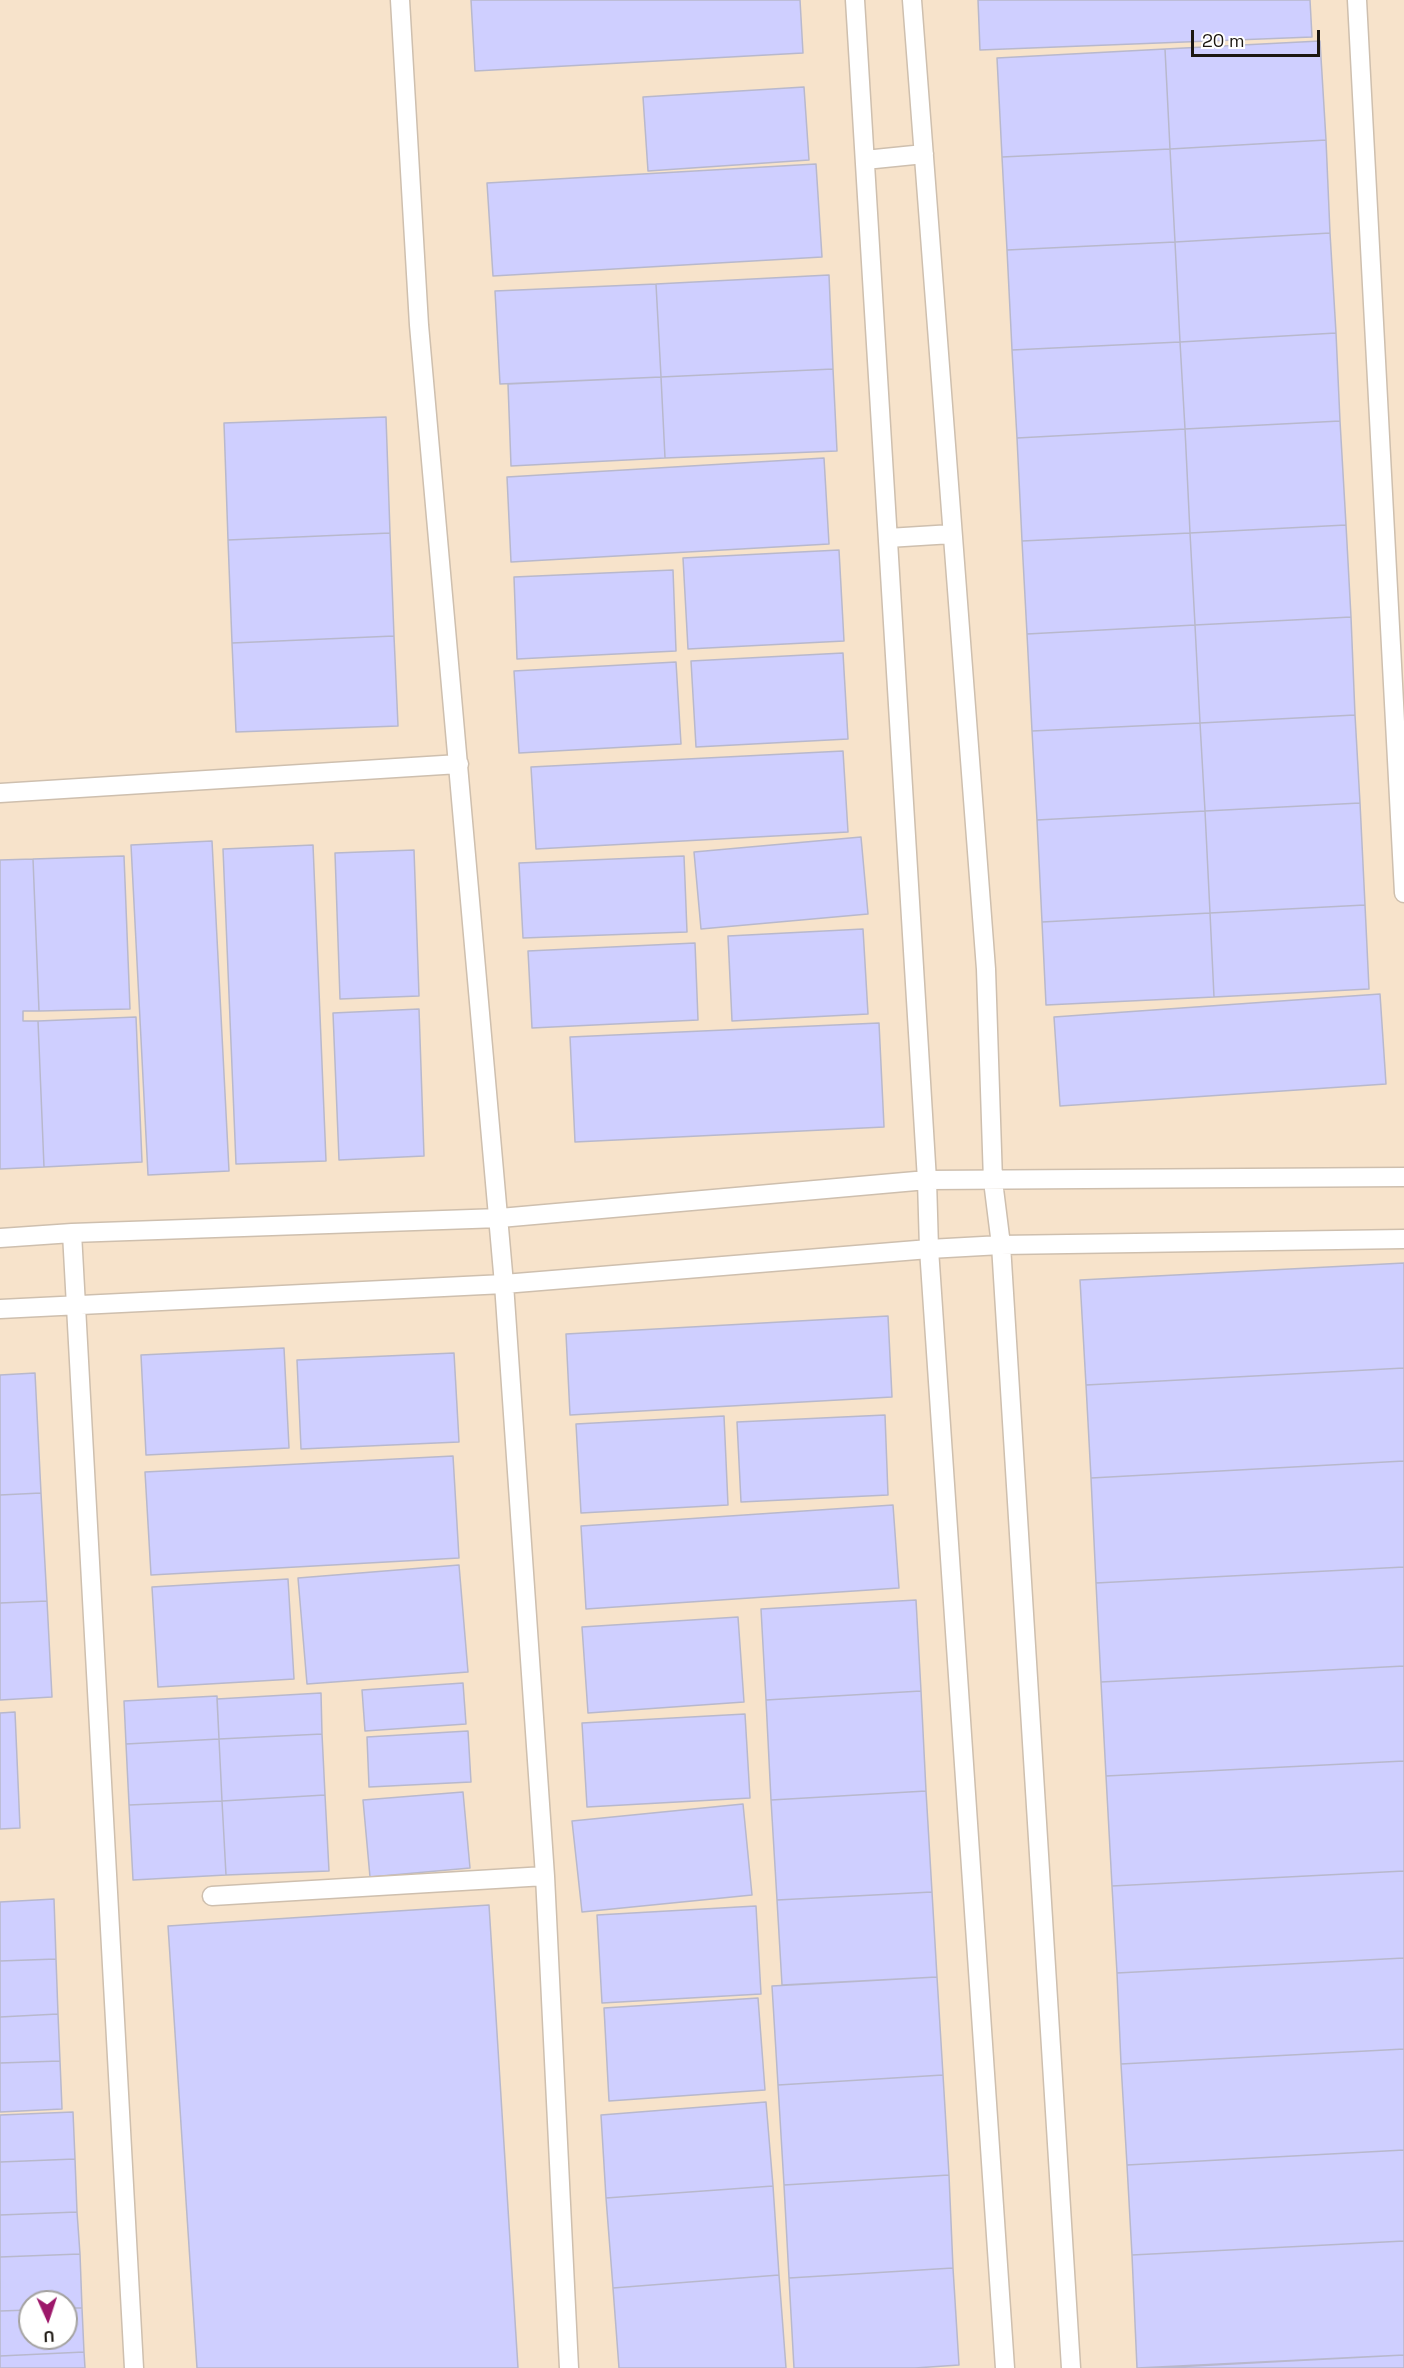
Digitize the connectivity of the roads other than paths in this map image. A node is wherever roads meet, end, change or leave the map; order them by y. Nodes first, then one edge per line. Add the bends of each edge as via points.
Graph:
1 (400, 0) edge
2 (855, 0) edge
3 (912, 0) edge
4 (1357, 0) edge
5 (924, 154) junction
6 (865, 160) junction
7 (952, 534) junction
8 (888, 538) junction
9 (459, 764) junction
10 (0, 793) edge
11 (1404, 893) edge
12 (1404, 1177) edge
13 (927, 1180) junction
14 (993, 1181) junction
15 (500, 1218) junction
16 (72, 1233) junction
17 (0, 1238) edge
18 (1404, 1239) edge
19 (1001, 1245) junction
20 (929, 1249) junction
21 (504, 1284) junction
22 (75, 1306) junction
23 (0, 1309) edge
24 (545, 1876) junction
25 (212, 1896) dead end
26 (134, 2368) edge
27 (569, 2368) edge
28 (1005, 2368) edge
29 (1071, 2368) edge

1 - 9 lane via 419,325
2 - 6 lane
3 - 5 lane
4 - 11 lane
5 - 6 lane
5 - 7 lane
6 - 8 lane
7 - 8 lane
7 - 14 lane via 986,969
8 - 13 lane
9 - 10 lane
9 - 15 lane
12 - 14 lane
13 - 14 lane
13 - 15 lane
13 - 20 lane
14 - 19 lane
15 - 16 lane
15 - 21 lane
16 - 17 lane
16 - 22 lane
18 - 19 lane
19 - 20 lane
19 - 29 lane
20 - 21 lane
20 - 28 lane
21 - 22 lane
21 - 24 lane
22 - 23 lane
22 - 26 lane
24 - 25 lane
24 - 27 lane

